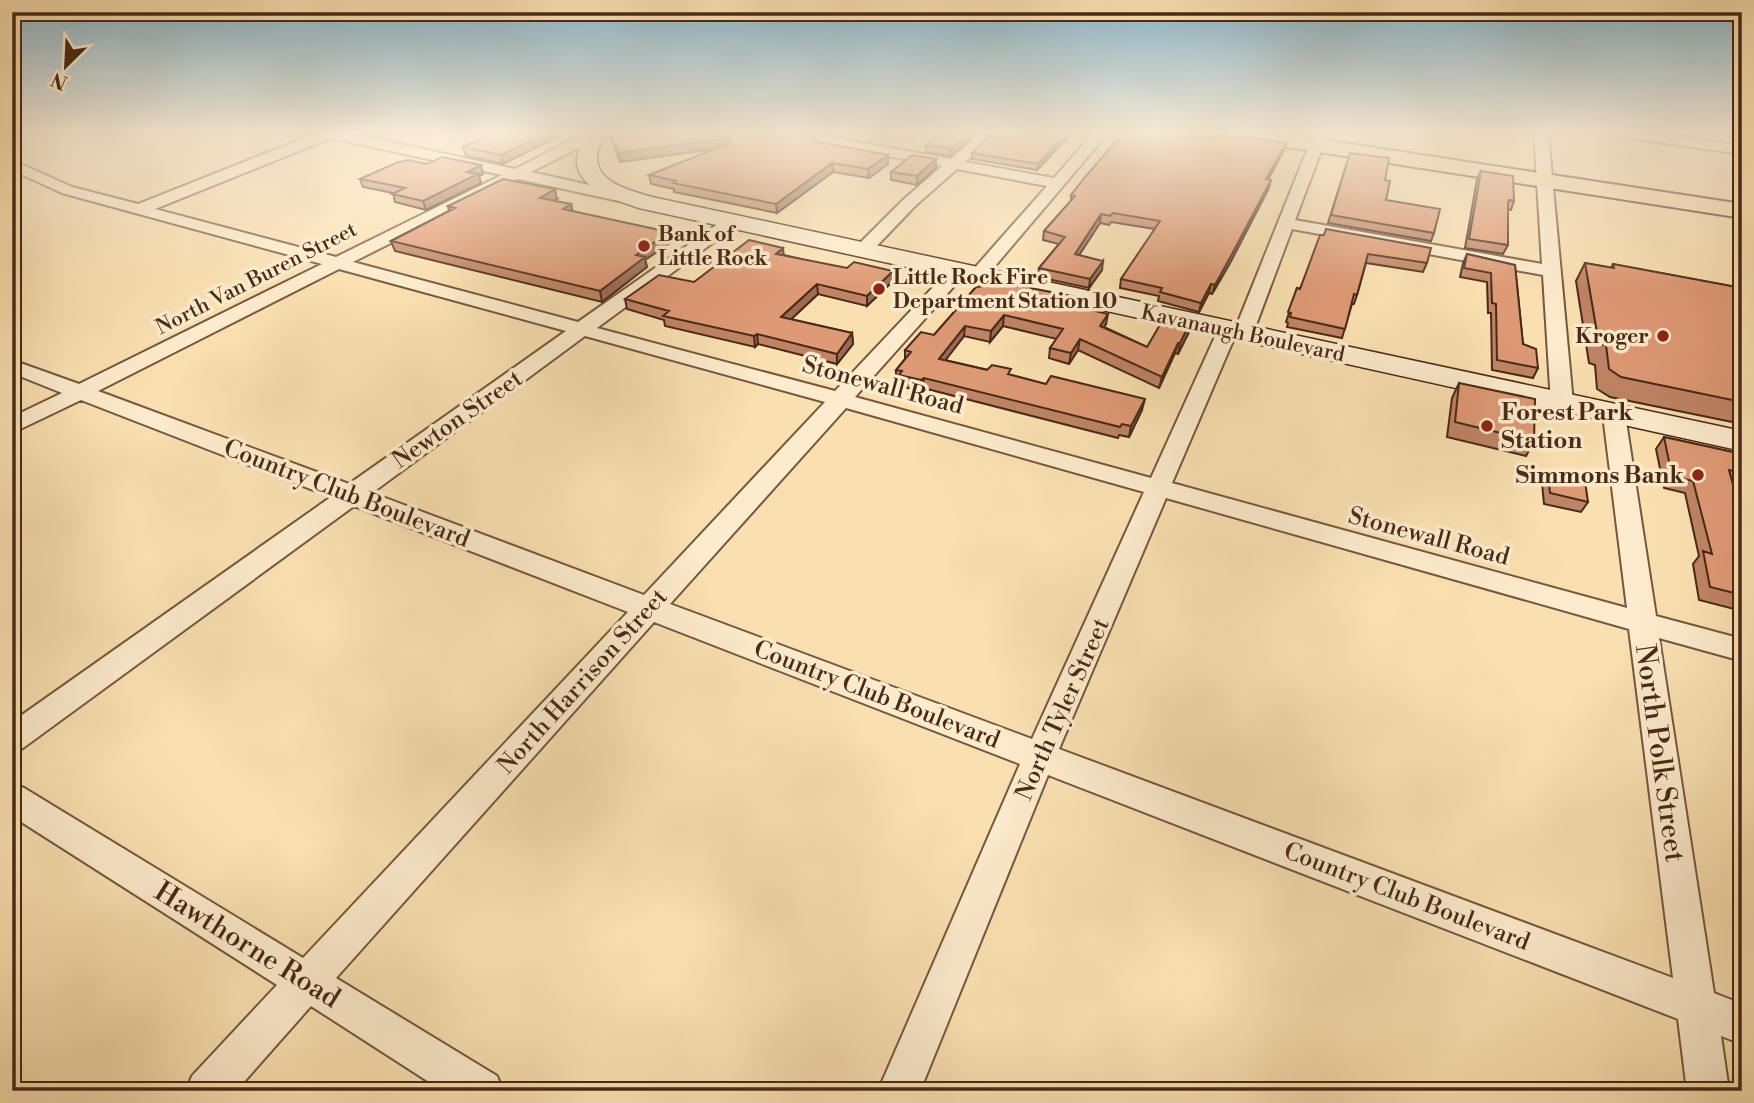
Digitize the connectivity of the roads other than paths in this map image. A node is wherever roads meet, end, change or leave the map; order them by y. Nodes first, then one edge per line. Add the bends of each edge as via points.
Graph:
1 (56, 184) edge
2 (201, 184) edge
3 (494, 184) edge
4 (560, 184) edge
5 (603, 184) edge
6 (931, 184) edge
7 (1056, 184) edge
8 (1300, 184) edge
9 (1545, 184) edge
10 (1568, 184) edge
11 (628, 198) junction
12 (140, 209) junction
13 (1742, 211) edge
14 (731, 222) junction
15 (1284, 223) junction
16 (863, 250) junction
17 (339, 263) junction
18 (1550, 271) junction
19 (968, 273) junction
20 (583, 329) junction
21 (1236, 332) junction
22 (12, 366) edge
23 (80, 392) junction
24 (839, 399) junction
25 (1562, 403) junction
26 (1614, 415) junction
27 (12, 426) edge
28 (1742, 442) edge
29 (1160, 488) junction
30 (350, 494) junction
31 (649, 606) junction
32 (1643, 622) junction
33 (1742, 650) edge
34 (12, 739) edge
35 (1040, 756) junction
36 (12, 798) edge
37 (307, 982) junction
38 (1696, 1006) junction
39 (1742, 1024) edge
40 (207, 1091) edge
41 (482, 1091) edge
42 (900, 1091) edge
43 (1708, 1091) edge

1 - 12 street, Stonewall Road
2 - 12 street
3 - 17 street, North Van Buren Street
4 - 11 street
5 - 11 street, Kavanaugh Boulevard
6 - 16 street
7 - 19 street, North Harrison Street
8 - 15 street, North Tyler Street
9 - 18 street
10 - 13 main road
11 - 14 street, Kavanaugh Boulevard
12 - 17 street, Stonewall Road
14 - 16 street, Kavanaugh Boulevard
14 - 20 street, Newton Street
15 - 18 street
15 - 21 street, North Tyler Street
16 - 19 street, Kavanaugh Boulevard
17 - 20 street, Stonewall Road
17 - 23 street, North Van Buren Street
18 - 25 street
19 - 21 street, Kavanaugh Boulevard
19 - 24 street, North Harrison Street
20 - 24 street, Stonewall Road
20 - 30 street, Newton Street
21 - 25 street, Kavanaugh Boulevard
21 - 29 street, North Tyler Street
22 - 23 street, Country Club Boulevard
23 - 27 street, North Van Buren Street
23 - 30 street, Country Club Boulevard
24 - 29 street, Stonewall Road
24 - 31 street, North Harrison Street
25 - 26 street, Kavanaugh Boulevard
26 - 28 street, Kavanaugh Boulevard
26 - 32 street, North Polk Street
29 - 32 street, Stonewall Road
29 - 35 street, North Tyler Street
30 - 31 street, Country Club Boulevard
30 - 34 street, Newton Street
31 - 35 street, Country Club Boulevard
31 - 37 street, North Harrison Street
32 - 33 street, Stonewall Road
32 - 38 street, North Polk Street
35 - 38 street, Country Club Boulevard
35 - 42 street, North Tyler Street
36 - 37 street, Hawthorne Road
37 - 40 street, North Harrison Street
37 - 41 street, Hawthorne Road
38 - 39 street, Country Club Boulevard
38 - 43 street, North Polk Street

